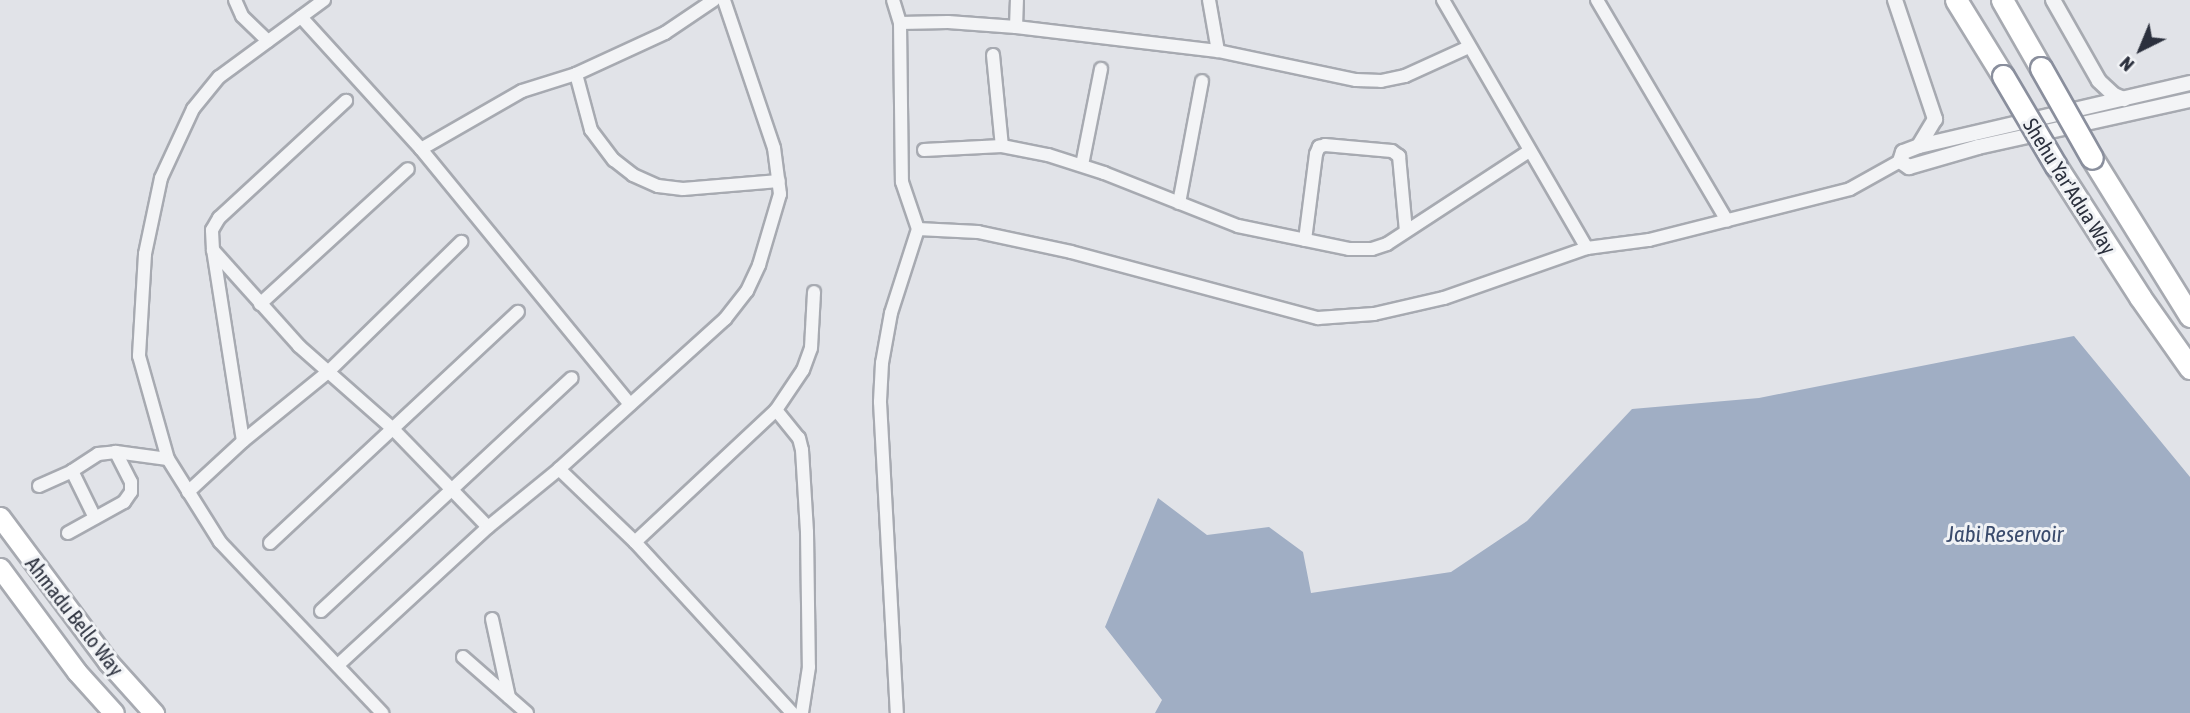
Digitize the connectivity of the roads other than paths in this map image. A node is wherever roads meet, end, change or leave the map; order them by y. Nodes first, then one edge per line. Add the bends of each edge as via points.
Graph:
1 (235, 0) edge
2 (324, 0) edge
3 (714, 0) edge
4 (724, 0) edge
5 (893, 0) edge
6 (1017, 0) edge
7 (1209, 0) edge
8 (1443, 0) edge
9 (1597, 0) edge
10 (1895, 0) edge
11 (1954, 0) edge
12 (2002, 0) edge
13 (2053, 0) edge
14 (301, 17) junction
15 (900, 23) junction
16 (1017, 27) junction
17 (268, 41) junction
18 (1469, 47) junction
19 (1218, 51) junction
20 (993, 55) dead end
21 (1101, 69) dead end
22 (576, 74) junction
23 (1202, 81) dead end
24 (2099, 81) junction
25 (2190, 83) edge
26 (2124, 99) junction
27 (2190, 100) edge
28 (346, 102) dead end
29 (2102, 102) junction
30 (1933, 110) junction
31 (2084, 124) junction
32 (1949, 138) junction
33 (1003, 146) junction
34 (1919, 146) junction
35 (1978, 147) junction
36 (421, 149) junction
37 (924, 150) dead end
38 (1529, 151) junction
39 (1900, 162) junction
40 (1082, 165) junction
41 (408, 169) dead end
42 (779, 181) junction
43 (1178, 203) junction
44 (1727, 221) junction
45 (918, 229) junction
46 (1406, 231) junction
47 (1305, 240) junction
48 (461, 242) dead end
49 (1587, 248) junction
50 (213, 250) junction
51 (814, 292) dead end
52 (260, 304) junction
53 (518, 312) dead end
54 (2190, 316) edge
55 (2190, 368) edge
56 (328, 371) junction
57 (572, 378) dead end
58 (630, 404) junction
59 (776, 410) junction
60 (393, 429) junction
61 (243, 441) junction
62 (116, 452) junction
63 (168, 459) junction
64 (559, 469) junction
65 (72, 471) junction
66 (39, 486) dead end
67 (453, 489) junction
68 (188, 492) junction
69 (0, 517) edge
70 (95, 518) junction
71 (488, 527) junction
72 (68, 533) dead end
73 (635, 542) junction
74 (270, 543) dead end
75 (0, 568) edge
76 (321, 611) dead end
77 (492, 619) dead end
78 (463, 657) dead end
79 (338, 665) junction
80 (509, 697) junction
81 (114, 713) edge
82 (154, 713) edge
83 (382, 713) edge
84 (527, 713) edge
85 (792, 713) edge
86 (802, 713) edge
87 (897, 713) edge

1 - 17 street via 242,16
2 - 14 street
3 - 22 street via 665,33
4 - 42 street via 774,148
5 - 15 street
6 - 16 street
7 - 19 street
8 - 18 street
9 - 44 street
10 - 30 street
11 - 55 highway, Shehu Yar'Adua Way, bridge via 2140,298
12 - 54 highway, Shehu Yar'Adua Way, bridge
13 - 24 street
14 - 17 street
14 - 36 street
15 - 16 street
15 - 45 street via 902,182
16 - 19 street
17 - 63 street via 219,77 192,109 161,178 145,254 139,356
18 - 19 street via 1405,76 1381,81 1356,80
18 - 38 street
20 - 33 street
21 - 40 street
22 - 36 street via 522,91
22 - 42 street via 591,130 614,160 633,175 658,186 683,189
23 - 43 street
24 - 26 street
24 - 29 street
25 - 26 street
26 - 29 street
27 - 31 street
28 - 50 street via 219,218 212,230
29 - 31 street via 2096,116
29 - 32 street
30 - 32 street
30 - 34 street via 1933,126
31 - 35 street
32 - 34 street
32 - 35 street via 1959,146
33 - 37 street
33 - 40 street
34 - 39 street via 1903,152
35 - 39 street via 1909,167
36 - 58 street
38 - 46 street
38 - 49 street
39 - 44 street via 1850,189
40 - 43 street
41 - 52 street
42 - 58 street via 770,233 747,291 725,318
43 - 47 street via 1238,226
44 - 49 street via 1649,240
45 - 49 street via 978,232 1071,252 1318,318 1374,314 1444,298
45 - 87 street via 891,313 880,402
46 - 47 street via 1372,249
46 - 47 street via 1399,156 1392,151 1325,145 1316,154
48 - 56 street
50 - 52 street
50 - 61 street
51 - 59 street via 811,348 803,370
52 - 56 street
53 - 60 street
56 - 60 street
56 - 61 street
57 - 67 street
58 - 64 street
59 - 73 street
59 - 86 street via 799,438 802,450 809,667
60 - 67 street
60 - 74 street
61 - 68 street
62 - 63 street
62 - 65 street via 98,454
62 - 70 street via 131,482 131,492 124,502
63 - 68 street
64 - 71 street
64 - 73 street
65 - 66 street
65 - 70 street
67 - 71 street
67 - 76 street
68 - 79 street via 220,542
69 - 82 main road, Ahmadu Bello Way via 108,662
70 - 72 street
71 - 79 street
73 - 85 street
75 - 81 main road, Ahmadu Bello Way via 77,673
77 - 80 street
78 - 80 street
79 - 83 street
80 - 84 street

